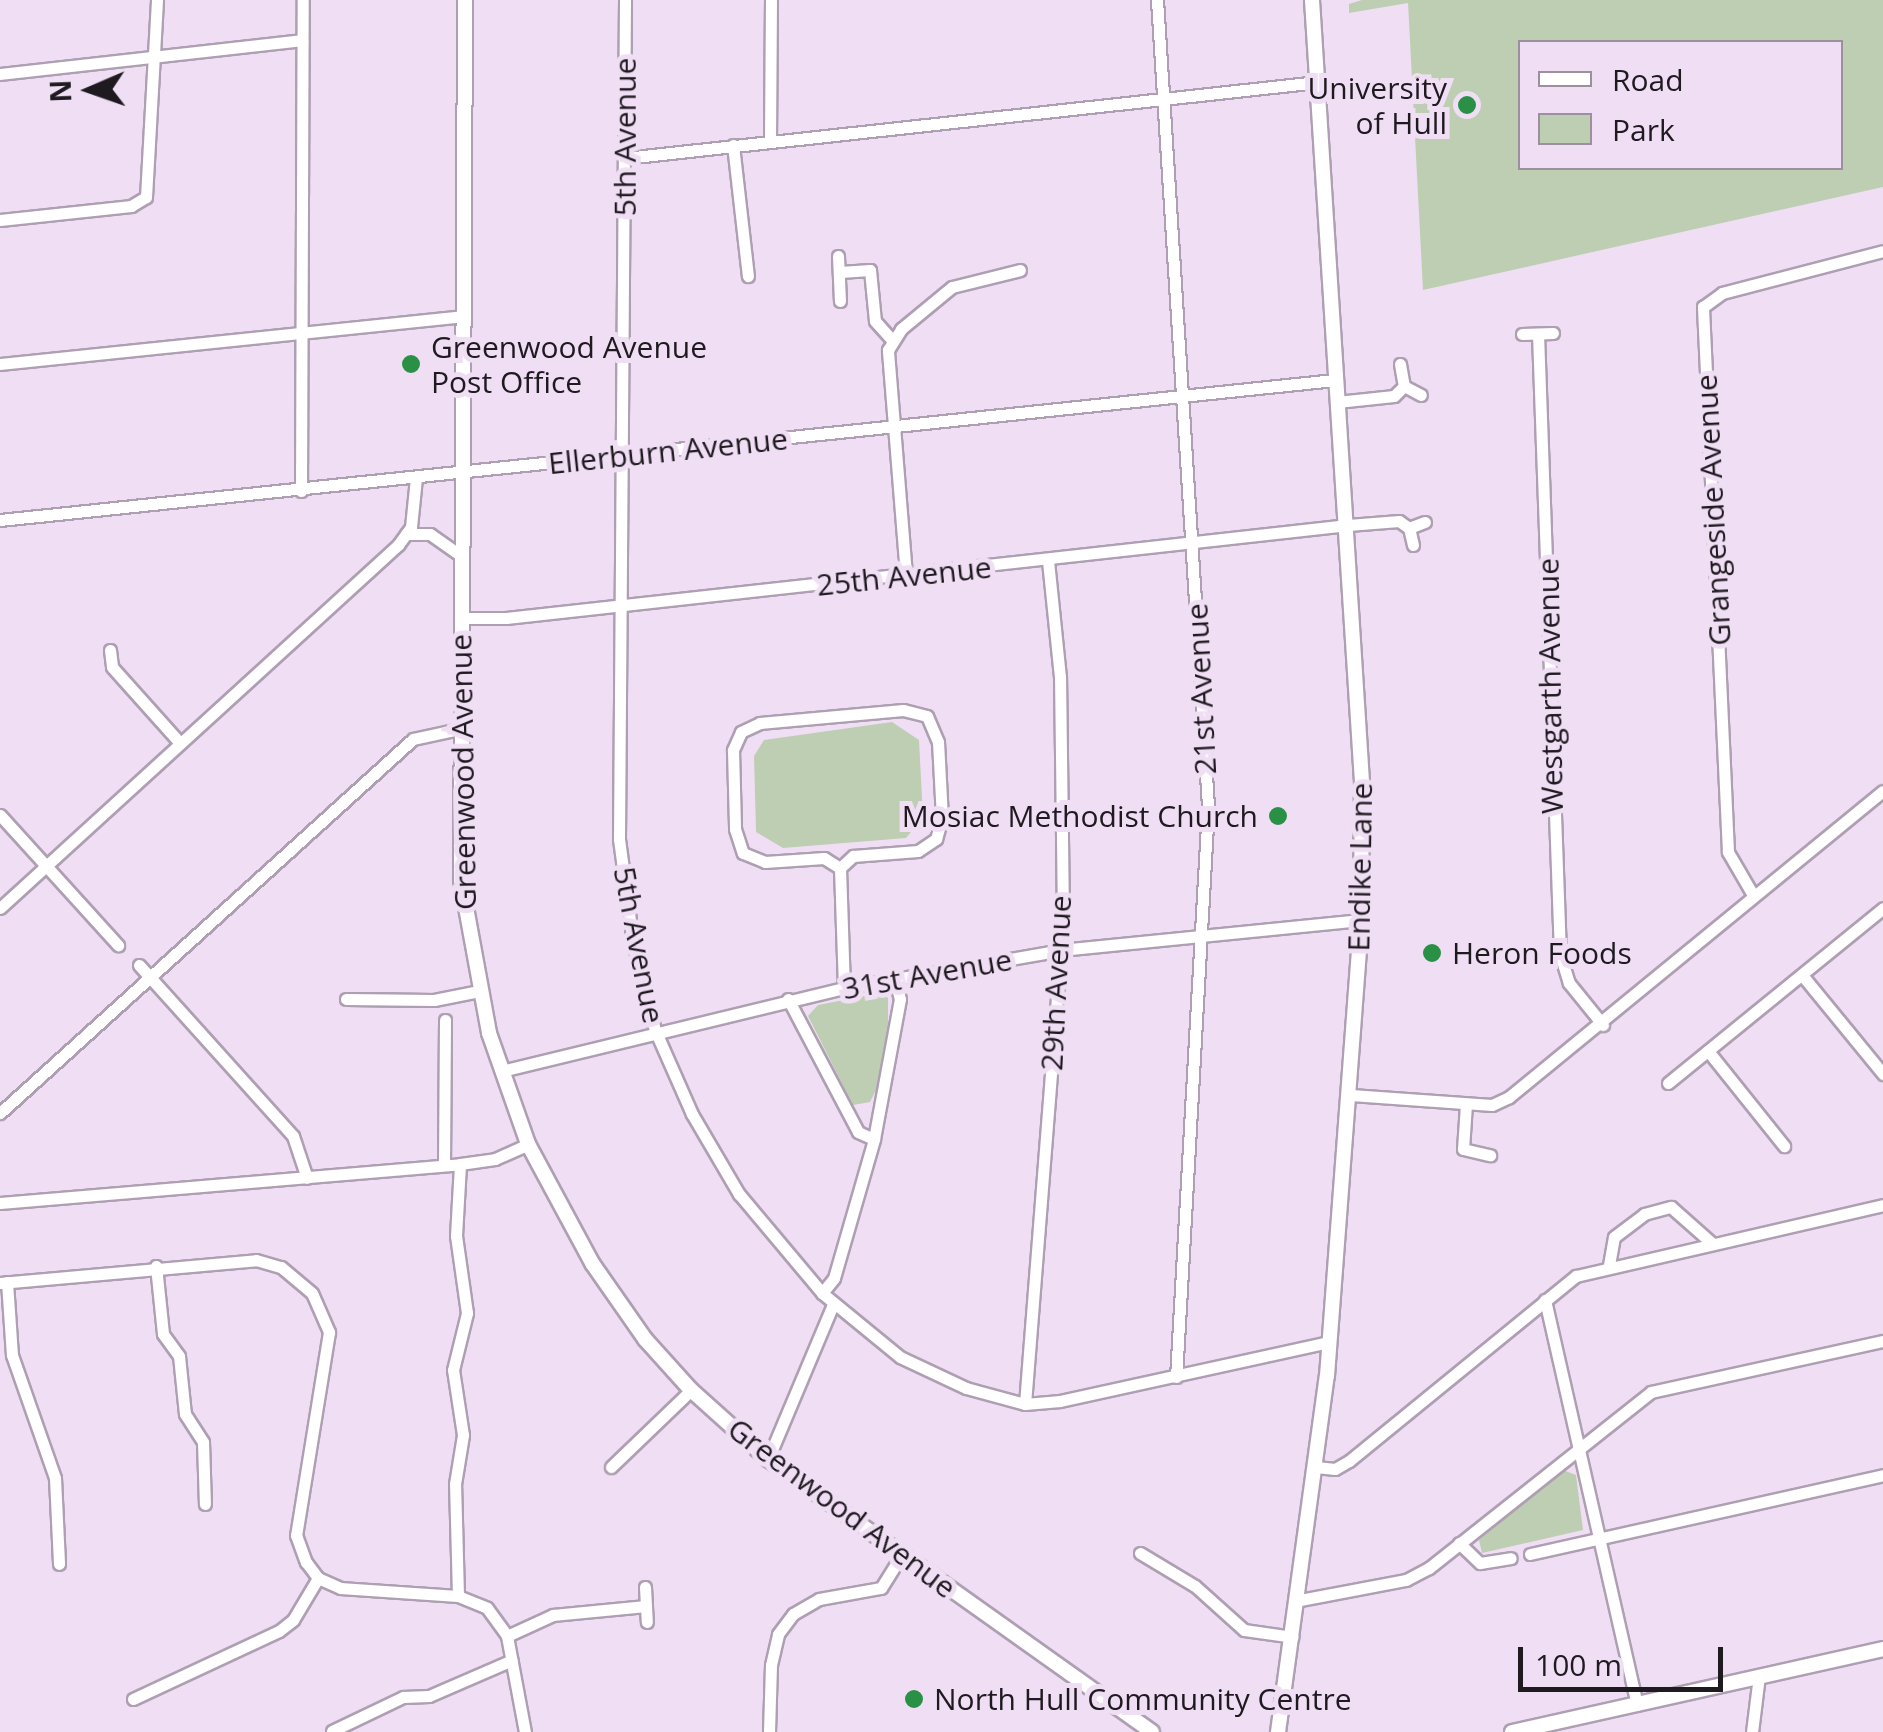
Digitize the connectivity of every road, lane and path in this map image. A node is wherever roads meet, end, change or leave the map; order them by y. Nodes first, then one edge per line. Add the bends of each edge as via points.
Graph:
1 (157, 0) edge
2 (303, 0) edge
3 (464, 0) edge
4 (625, 0) edge
5 (771, 0) edge
6 (1158, 0) edge
7 (1312, 0) edge
8 (302, 40) junction
9 (156, 58) junction
10 (0, 74) edge
11 (1318, 82) junction
12 (1164, 97) junction
13 (770, 140) junction
14 (733, 145) junction
15 (624, 158) junction
16 (0, 220) edge
17 (1883, 251) edge
18 (838, 256) dead end
19 (1020, 270) dead end
20 (840, 272) junction
21 (748, 276) dead end
22 (840, 301) dead end
23 (462, 316) junction
24 (1553, 332) dead end
25 (303, 334) junction
26 (1522, 334) dead end
27 (1538, 334) junction
28 (892, 340) junction
29 (0, 364) edge
30 (1400, 364) dead end
31 (1335, 380) junction
32 (1404, 386) junction
33 (1184, 395) junction
34 (1421, 395) dead end
35 (1337, 402) junction
36 (894, 427) junction
37 (623, 456) junction
38 (461, 473) junction
39 (416, 478) junction
40 (301, 490) junction
41 (0, 520) edge
42 (1424, 522) dead end
43 (1348, 525) junction
44 (1409, 528) junction
45 (406, 534) junction
46 (1192, 546) junction
47 (1413, 546) dead end
48 (460, 555) junction
49 (1048, 561) junction
50 (906, 576) junction
51 (620, 604) junction
52 (460, 618) junction
53 (110, 650) dead end
54 (459, 729) junction
55 (180, 743) junction
56 (1883, 791) edge
57 (0, 814) edge
58 (48, 866) junction
59 (840, 868) junction
60 (1753, 895) junction
61 (0, 908) edge
62 (1883, 908) edge
63 (1360, 920) junction
64 (1200, 935) junction
65 (118, 945) dead end
66 (1061, 950) junction
67 (139, 965) dead end
68 (1802, 976) junction
69 (150, 978) junction
70 (895, 980) junction
71 (844, 988) junction
72 (479, 991) junction
73 (346, 999) dead end
74 (788, 999) junction
75 (1603, 1025) junction
76 (450, 1029) dead end
77 (655, 1030) junction
78 (1708, 1051) junction
79 (501, 1071) junction
80 (1883, 1074) edge
81 (1668, 1082) dead end
82 (1351, 1095) junction
83 (1466, 1104) junction
84 (0, 1114) edge
85 (874, 1139) junction
86 (528, 1144) junction
87 (1767, 1147) dead end
88 (1490, 1155) dead end
89 (460, 1164) junction
90 (444, 1165) junction
91 (306, 1178) junction
92 (0, 1203) edge
93 (1883, 1206) edge
94 (1713, 1244) junction
95 (156, 1266) junction
96 (1609, 1266) junction
97 (4, 1283) edge
98 (822, 1293) junction
99 (1545, 1300) junction
100 (834, 1304) junction
101 (1883, 1341) edge
102 (1330, 1342) junction
103 (1176, 1377) junction
104 (692, 1390) junction
105 (1025, 1404) junction
106 (1580, 1443) junction
107 (768, 1460) junction
108 (1316, 1467) junction
109 (611, 1468) dead end
110 (1883, 1475) edge
111 (205, 1504) dead end
112 (1600, 1538) junction
113 (1459, 1544) junction
114 (1140, 1552) dead end
115 (1530, 1554) dead end
116 (902, 1556) junction
117 (1511, 1558) dead end
118 (59, 1564) dead end
119 (318, 1578) junction
120 (645, 1587) dead end
121 (458, 1596) junction
122 (1300, 1600) junction
123 (646, 1606) junction
124 (647, 1622) dead end
125 (507, 1636) junction
126 (1292, 1637) junction
127 (1883, 1649) edge
128 (512, 1660) junction
129 (1760, 1676) junction
130 (133, 1699) dead end
131 (1637, 1705) junction
132 (332, 1730) edge
133 (524, 1732) edge
134 (769, 1732) edge
135 (1152, 1732) edge
136 (1278, 1732) edge
137 (1512, 1732) edge
138 (1752, 1732) edge

1 - 9 street
2 - 8 street
3 - 23 street, Greenwood Avenue
4 - 15 street, 5th Avenue
5 - 13 street
6 - 12 street, 21st Avenue
7 - 11 street, Endike Lane
8 - 9 street
8 - 25 street
9 - 10 street
9 - 16 street via 146,197 131,206
11 - 12 street
11 - 31 street, Endike Lane
12 - 13 street
12 - 33 street, 21st Avenue
13 - 14 street
14 - 15 street
14 - 21 street
15 - 37 street, 5th Avenue
17 - 60 street, Grangeside Avenue via 1722,294 1703,308 1728,852
18 - 20 street
19 - 28 street via 952,287
20 - 22 street
20 - 28 street via 870,270 876,320
23 - 25 street
23 - 38 street, Greenwood Avenue
24 - 27 street
25 - 29 street
25 - 40 street
26 - 27 street
27 - 75 street, Westgarth Avenue via 1560,954 1568,983
28 - 36 street
30 - 32 street
31 - 33 street, Ellerburn Avenue
31 - 35 street, Endike Lane
32 - 34 street
32 - 35 street via 1394,396
33 - 36 street, Ellerburn Avenue
33 - 46 street, 21st Avenue
35 - 43 street, Endike Lane
36 - 37 street, Ellerburn Avenue
36 - 50 street
37 - 38 street, Ellerburn Avenue
37 - 51 street, 5th Avenue
38 - 39 street, Ellerburn Avenue
38 - 48 street, Greenwood Avenue
39 - 40 street, Ellerburn Avenue
39 - 45 street
40 - 41 street, Ellerburn Avenue
42 - 44 street
43 - 44 street, 25th Avenue via 1399,521
43 - 46 street, 25th Avenue
43 - 63 street, Endike Lane via 1362,782
44 - 47 street
45 - 48 street via 430,534
45 - 55 street
46 - 49 street, 25th Avenue
46 - 64 street, 21st Avenue via 1208,807
48 - 52 street, Greenwood Avenue
49 - 50 street, 25th Avenue
49 - 66 street, 29th Avenue via 1060,677
50 - 51 street, 25th Avenue
51 - 52 street, 25th Avenue
51 - 77 street, 5th Avenue via 620,839 633,942
52 - 54 street, Greenwood Avenue
53 - 55 street via 112,667
54 - 69 street via 413,740
54 - 72 street, Greenwood Avenue via 461,880
55 - 58 street
56 - 60 street
57 - 58 street
58 - 61 street
58 - 65 street
59 - 59 street via 824,858 765,862 743,853 735,829 733,750 741,732 760,723 903,710 927,716 938,742 942,818 936,839 918,851 854,856
59 - 71 street
60 - 75 street
62 - 68 street
63 - 64 street, 31st Avenue
63 - 82 street, Endike Lane
64 - 66 street, 31st Avenue
64 - 103 street, 21st Avenue
66 - 70 street, 31st Avenue
66 - 105 street, 29th Avenue
67 - 69 street
68 - 78 street
68 - 80 street
69 - 84 street
69 - 91 street via 293,1136
70 - 71 street, 31st Avenue
70 - 85 street via 900,999
71 - 74 street, 31st Avenue
72 - 73 street via 434,1000
72 - 79 street, Greenwood Avenue
74 - 77 street, 31st Avenue
74 - 85 street via 858,1132
75 - 83 street via 1509,1097 1492,1105
76 - 90 street
77 - 79 street, 31st Avenue
77 - 98 street, 5th Avenue via 739,1194
78 - 81 street
78 - 87 street via 1781,1141
79 - 86 street, Greenwood Avenue
82 - 83 street
82 - 102 street, Endike Lane
83 - 88 street via 1462,1149
85 - 98 street via 834,1278
86 - 89 street via 495,1159
86 - 104 street, Greenwood Avenue via 592,1264 645,1339
89 - 90 street
89 - 121 street via 456,1236 467,1313 453,1370 463,1435 455,1484
90 - 91 street
91 - 92 street
93 - 94 street
94 - 96 street
94 - 96 street via 1670,1206 1644,1214 1614,1237
95 - 97 street
95 - 111 street via 162,1334 179,1356 184,1414 203,1442
95 - 119 street via 256,1260 282,1267 312,1294 329,1332 296,1535
96 - 99 street via 1576,1276
97 - 118 street via 12,1355 55,1478
98 - 100 street, 5th Avenue
99 - 106 street
99 - 108 street via 1349,1461 1335,1469
100 - 105 street, 5th Avenue via 900,1357 966,1388
100 - 107 street
101 - 106 street via 1651,1392
102 - 103 street, 5th Avenue via 1282,1347
102 - 108 street, Endike Lane
103 - 105 street, 5th Avenue
104 - 107 street, Greenwood Avenue
104 - 109 street
106 - 112 street
106 - 113 street
107 - 116 street, Greenwood Avenue
108 - 122 street, Endike Lane
110 - 112 street
112 - 115 street
112 - 131 street
113 - 117 street via 1480,1563
113 - 122 street via 1406,1580
114 - 126 street via 1196,1586 1244,1630
116 - 134 street via 881,1588 819,1600 792,1614 778,1634 771,1664
116 - 135 street, Greenwood Avenue
119 - 121 street via 340,1588
119 - 130 street via 293,1620 278,1631
120 - 123 street
121 - 125 street via 487,1608
122 - 126 street, Endike Lane
123 - 124 street
123 - 125 street via 552,1615
125 - 128 street
126 - 136 street, Endike Lane
127 - 129 street
128 - 132 street via 429,1696 403,1697
128 - 133 street
129 - 131 street
129 - 138 street
131 - 137 street

